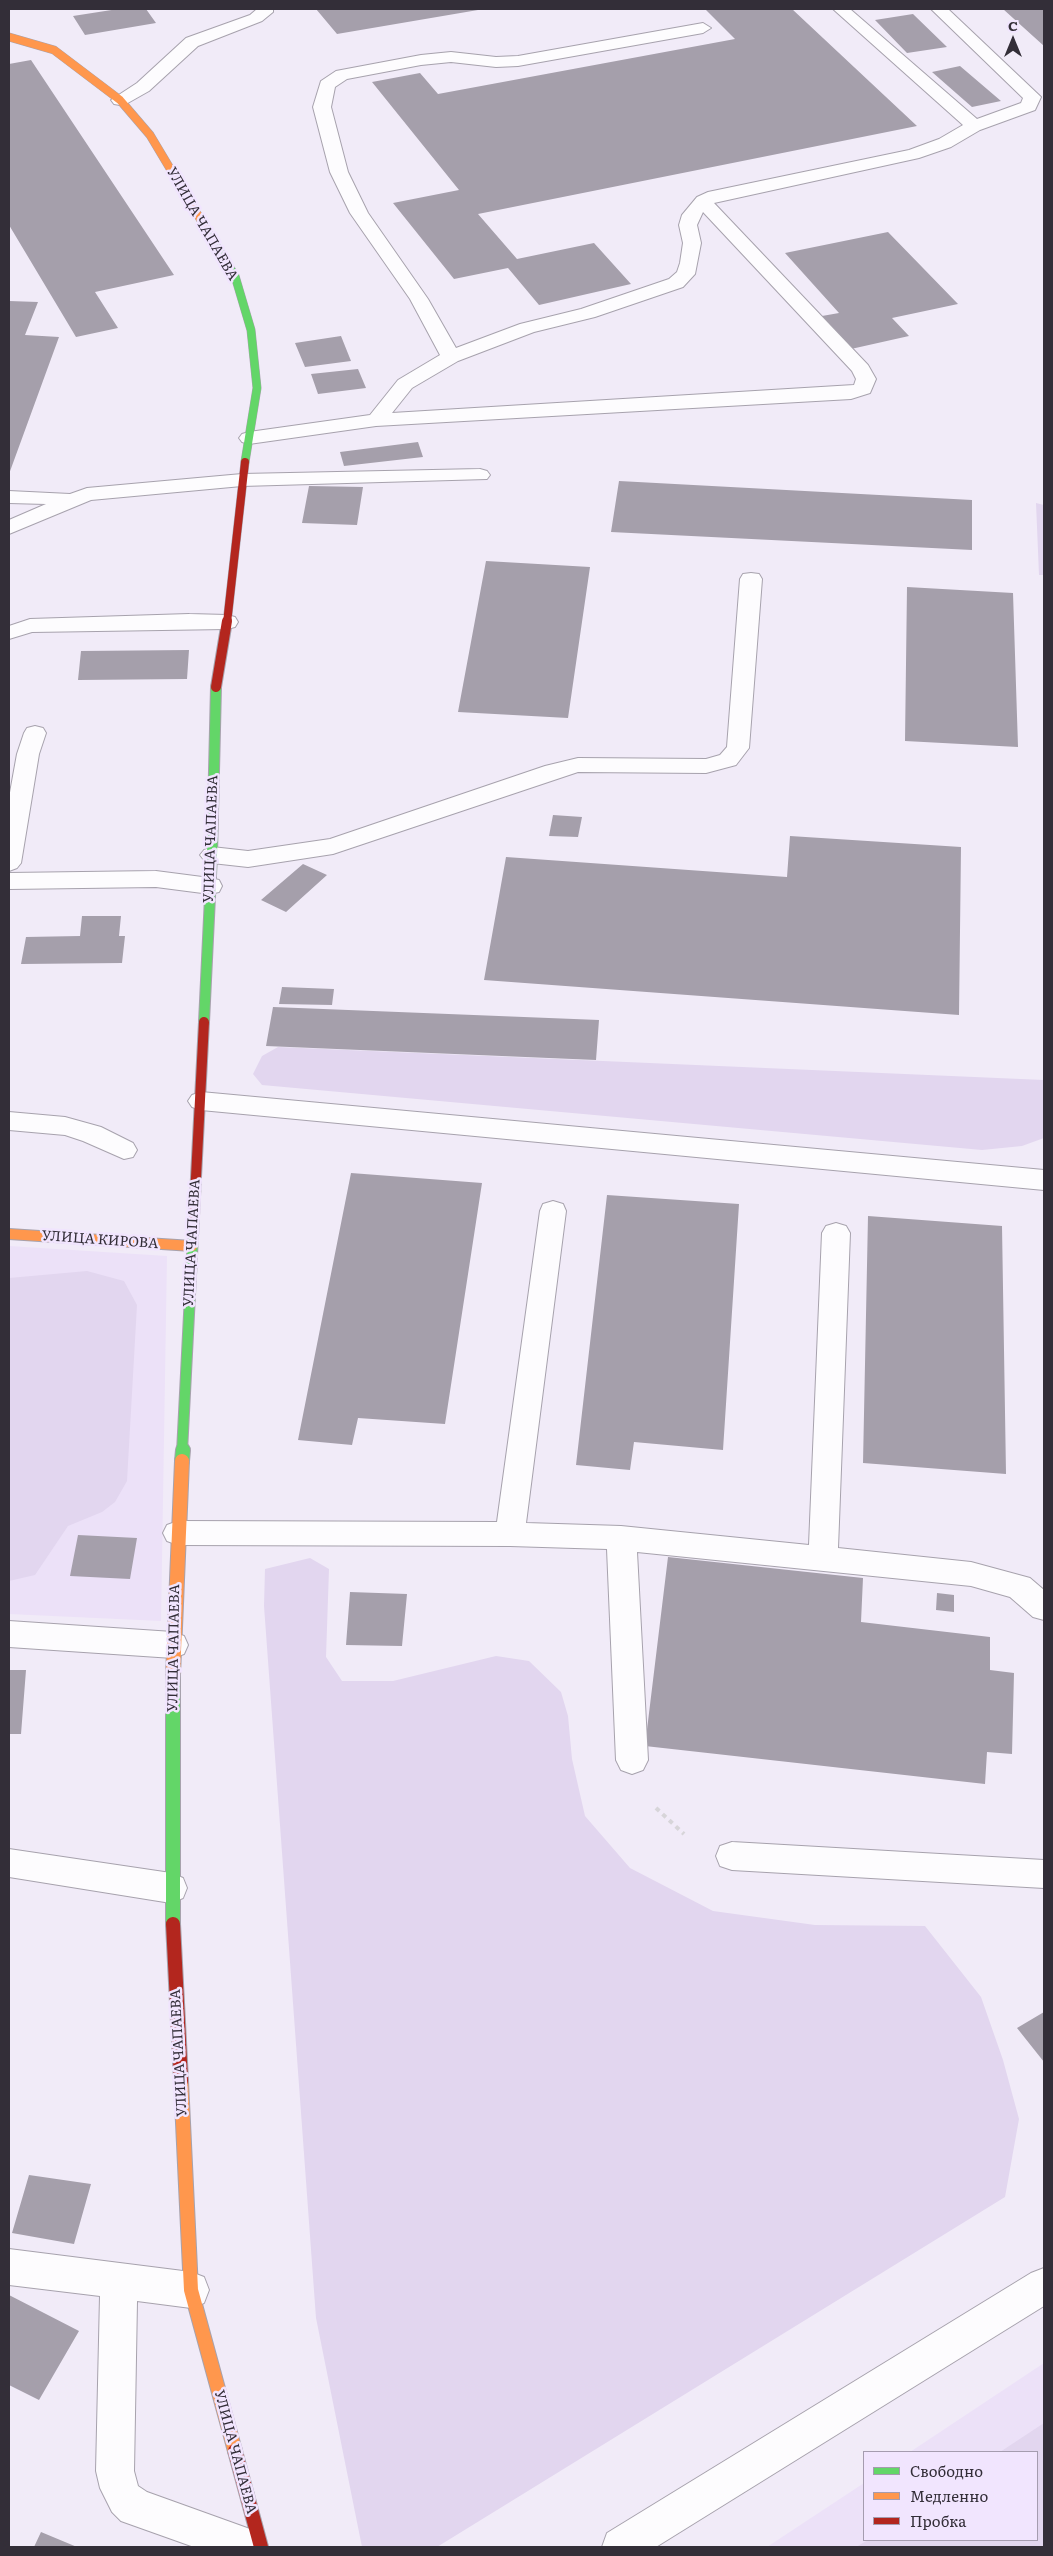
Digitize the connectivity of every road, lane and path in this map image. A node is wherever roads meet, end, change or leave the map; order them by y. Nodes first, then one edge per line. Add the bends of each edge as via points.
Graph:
1 (265, 9) edge
2 (841, 9) edge
3 (939, 9) edge
4 (703, 28) dead end
5 (9, 37) edge
6 (120, 100) junction
7 (974, 126) junction
8 (703, 201) junction
9 (451, 357) junction
10 (376, 420) junction
11 (249, 438) junction
12 (480, 475) dead end
13 (242, 480) junction
14 (9, 497) edge
15 (76, 499) junction
16 (9, 528) edge
17 (751, 579) dead end
18 (227, 622) junction
19 (9, 633) edge
20 (35, 732) dead end
21 (212, 855) junction
22 (9, 863) edge
23 (9, 881) edge
24 (210, 886) junction
25 (201, 1102) junction
26 (9, 1121) edge
27 (124, 1150) dead end
28 (1044, 1180) edge
29 (553, 1211) dead end
30 (836, 1233) dead end
31 (9, 1234) edge
32 (192, 1246) junction
33 (178, 1533) junction
34 (510, 1534) junction
35 (621, 1538) junction
36 (823, 1558) junction
37 (1044, 1608) edge
38 (9, 1634) edge
39 (173, 1645) junction
40 (632, 1760) joint
41 (732, 1856) joint
42 (9, 1863) edge
43 (1044, 1874) edge
44 (171, 1888) junction
45 (9, 2266) edge
46 (119, 2282) junction
47 (1044, 2286) edge
48 (191, 2290) junction
49 (247, 2547) edge
50 (261, 2547) edge
51 (621, 2547) edge

1 - 6 lane via 256,18 192,42 144,87
2 - 7 lane
3 - 7 lane via 1032,97 1029,106
4 - 9 lane via 518,61 451,57 421,60 342,75 327,85 322,107 339,172 359,213 419,299
5 - 6 main road, УЛИЦА ЧАПАЕВА via 54,50
6 - 11 main road, УЛИЦА ЧАПАЕВА via 150,135 235,276 251,330 256,388
7 - 8 lane via 945,143 913,154
8 - 9 lane via 691,215 688,225 692,243 689,263 686,274 676,283 588,313 527,328
8 - 10 lane via 862,369 866,379 863,389 851,393
9 - 10 lane via 405,384
10 - 11 lane
11 - 13 main road, УЛИЦА ЧАПАЕВА
12 - 13 lane
13 - 15 lane via 87,494
13 - 18 main road, УЛИЦА ЧАПАЕВА
14 - 15 lane
15 - 16 lane
17 - 21 lane via 738,748 728,760 706,766 578,765 333,846 248,859
18 - 19 lane via 40,626
18 - 21 main road, УЛИЦА ЧАПАЕВА via 216,690
20 - 22 lane via 28,754
21 - 24 main road, УЛИЦА ЧАПАЕВА
23 - 24 lane via 156,879
24 - 25 main road, УЛИЦА ЧАПАЕВА
25 - 28 lane
25 - 32 main road, УЛИЦА ЧАПАЕВА
26 - 27 lane via 64,1126 92,1134
29 - 34 lane
30 - 36 lane
31 - 32 main road, УЛИЦА КИРОВА
32 - 33 main road, УЛИЦА ЧАПАЕВА
33 - 34 lane
33 - 39 main road, УЛИЦА ЧАПАЕВА
34 - 35 lane
35 - 36 lane
35 - 40 lane
36 - 37 lane via 971,1574 1019,1587
38 - 39 lane
39 - 44 main road, УЛИЦА ЧАПАЕВА
40 - 41 path via 648,1799 679,1832
41 - 43 lane
42 - 44 lane
44 - 48 main road, УЛИЦА ЧАПАЕВА
45 - 46 lane
46 - 48 lane
46 - 49 lane via 115,2471 119,2488 135,2507
47 - 51 lane
48 - 50 main road, УЛИЦА ЧАПАЕВА

